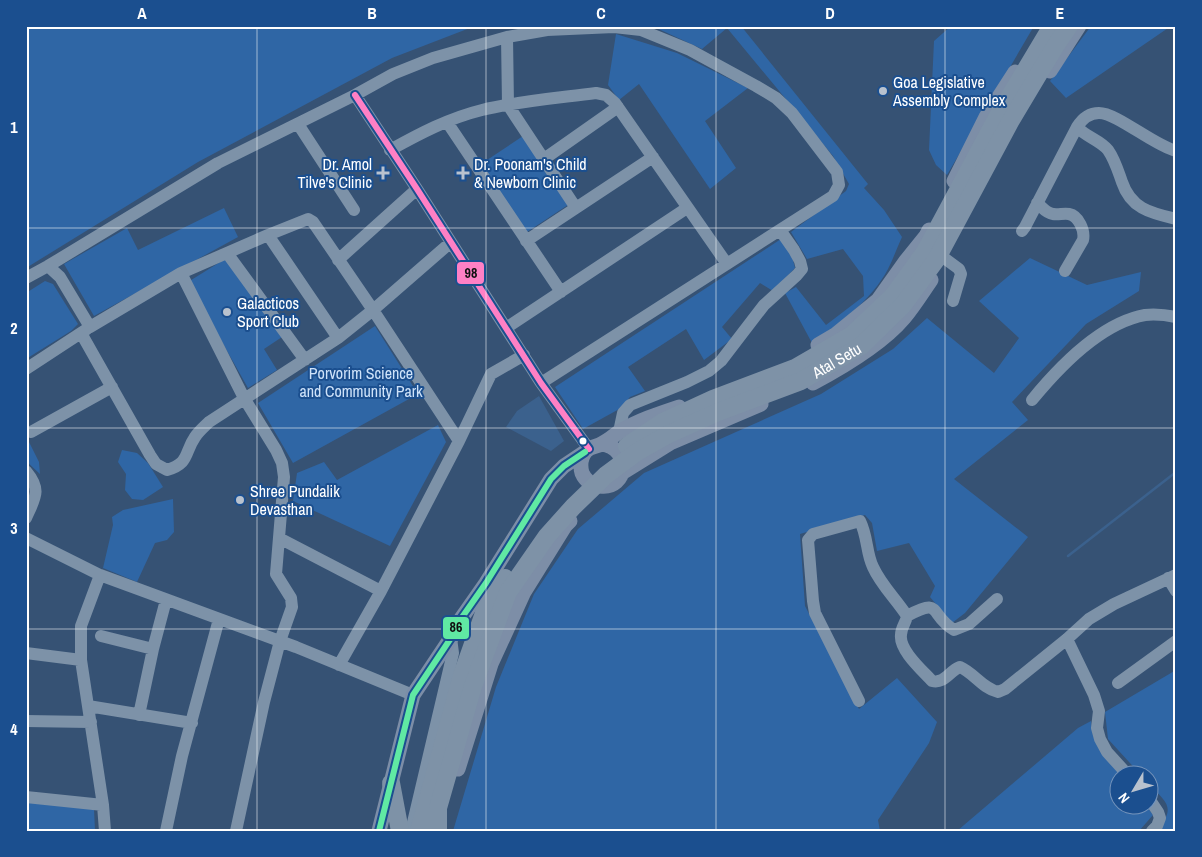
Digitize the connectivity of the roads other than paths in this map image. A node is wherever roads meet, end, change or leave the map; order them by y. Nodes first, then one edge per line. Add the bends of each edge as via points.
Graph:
1 (1045, 26) edge
2 (1052, 26) edge
3 (1069, 26) edge
4 (1079, 26) edge
5 (507, 37) junction
6 (355, 96) junction
7 (508, 105) junction
8 (618, 107) junction
9 (447, 122) junction
10 (298, 124) junction
11 (1077, 127) junction
12 (390, 150) junction
13 (1176, 151) edge
14 (653, 156) junction
15 (544, 159) junction
16 (417, 189) junction
17 (1037, 203) junction
18 (576, 208) junction
19 (688, 208) junction
20 (354, 210) dead end
21 (1176, 219) edge
22 (780, 230) junction
23 (1022, 230) dead end
24 (268, 234) junction
25 (526, 241) junction
26 (450, 243) junction
27 (227, 252) junction
28 (944, 258) junction
29 (338, 260) junction
30 (727, 264) junction
31 (48, 266) junction
32 (1065, 271) dead end
33 (181, 273) junction
34 (26, 278) edge
35 (561, 292) junction
36 (953, 302) dead end
37 (373, 310) junction
38 (1176, 317) edge
39 (506, 328) junction
40 (86, 330) junction
41 (338, 338) junction
42 (524, 355) junction
43 (304, 360) junction
44 (26, 368) edge
45 (541, 383) junction
46 (112, 387) junction
47 (244, 398) junction
48 (1032, 400) dead end
49 (32, 432) dead end
50 (619, 432) junction
51 (459, 441) junction
52 (592, 448) junction
53 (26, 471) edge
54 (622, 473) junction
55 (605, 486) junction
56 (26, 518) edge
57 (26, 538) edge
58 (279, 538) junction
59 (100, 575) junction
60 (1172, 576) edge
61 (504, 588) junction
62 (381, 591) junction
63 (1176, 591) edge
64 (997, 599) dead end
65 (166, 600) junction
66 (907, 616) junction
67 (219, 619) junction
68 (101, 636) dead end
69 (451, 638) junction
70 (1067, 639) junction
71 (280, 641) junction
72 (1176, 641) edge
73 (153, 648) junction
74 (26, 653) edge
75 (81, 660) junction
76 (339, 665) junction
77 (1118, 683) dead end
78 (413, 695) junction
79 (859, 701) dead end
80 (88, 706) junction
81 (139, 715) junction
82 (26, 721) edge
83 (91, 722) junction
84 (192, 723) junction
85 (1118, 764) edge
86 (443, 766) junction
87 (390, 783) junction
88 (26, 798) edge
89 (103, 805) junction
90 (1159, 814) edge
91 (438, 830) edge
92 (105, 831) edge
93 (166, 831) edge
94 (236, 831) edge
95 (379, 831) edge
96 (400, 831) edge
97 (411, 831) edge
98 (419, 831) edge
99 (1152, 831) edge

1 - 50 main road via 986,117 926,236 878,300 835,335 771,372
2 - 61 highway, Atal Setu via 998,116 925,252 893,296 852,335 795,368 663,422 598,468 544,522
3 - 61 highway, Atal Setu via 1010,122 936,260 903,305 861,346 801,381 718,412 637,452 606,475 573,507
4 - 28 main road via 1019,121
5 - 6 street via 433,58 393,74
5 - 7 street
5 - 22 street via 547,30 614,27 641,30 690,50 776,98 792,113 837,172 839,185 833,196
6 - 10 street
6 - 12 street
7 - 8 street via 596,93 606,95
7 - 9 street
7 - 15 street
8 - 14 street
8 - 15 street
9 - 12 street
9 - 25 street
10 - 20 street
10 - 31 street via 218,163
11 - 13 street via 1088,116 1098,113 1110,115 1156,143
11 - 17 street
11 - 21 street via 1107,149 1115,161 1123,186 1136,204 1148,212
12 - 16 street
14 - 18 street
14 - 19 street
15 - 18 street
16 - 26 street
16 - 29 street
17 - 23 street
17 - 32 street via 1052,214 1073,216 1082,229 1083,240
18 - 25 street
19 - 30 street
19 - 35 street
22 - 30 street
22 - 50 street via 802,269 764,305 721,361 687,382 630,406 623,414
24 - 27 street
24 - 29 street via 308,219
24 - 41 street
25 - 35 street
26 - 37 street
26 - 39 street
27 - 33 street
27 - 43 street
28 - 36 street via 961,274
28 - 54 main road via 903,319 841,368 811,384 672,442
29 - 37 street
30 - 45 street
31 - 34 street
31 - 40 street via 60,277
33 - 40 street
33 - 47 street
35 - 39 street
37 - 41 street
37 - 51 street
38 - 48 street via 1146,315 1098,337 1052,375
39 - 42 street
40 - 44 street
40 - 46 street
41 - 43 street
42 - 45 street
42 - 51 street via 491,374
43 - 47 street
45 - 52 street
46 - 47 street via 150,455 156,464 167,470 178,467 185,459 200,429
46 - 49 street
47 - 58 street via 282,462 284,477
50 - 52 main road
51 - 62 street
52 - 54 main road via 613,447 618,451 623,462
52 - 55 main road via 581,464 584,477 592,484
52 - 69 main road via 564,466 551,479
53 - 56 street via 35,484 36,495
54 - 55 main road via 615,482
55 - 91 main road via 565,526 524,592 492,664
57 - 59 street
58 - 62 street
58 - 71 street via 276,574 291,598 292,607
59 - 65 street
59 - 75 street via 81,626
60 - 63 street
60 - 70 street via 1089,619
61 - 86 highway via 484,613 463,672
62 - 76 street
64 - 66 street via 969,624 954,630 929,606
65 - 67 street
65 - 73 street
66 - 70 street via 900,636 902,643 932,681 944,679 960,667 988,690 998,692
66 - 79 street via 872,565 866,532 860,521 813,534 808,540 815,613
67 - 71 street
67 - 84 street
68 - 73 street
69 - 78 main road
69 - 97 street via 453,653
70 - 85 street via 1094,695 1099,711 1097,728 1100,739
71 - 76 street
71 - 94 street
72 - 77 street
73 - 81 street
74 - 75 street
75 - 80 street
76 - 78 street
78 - 87 main road
80 - 81 street
80 - 83 street
81 - 84 street
82 - 83 street
83 - 89 street
84 - 93 street
86 - 91 highway
86 - 98 highway
87 - 95 main road
87 - 96 highway
88 - 89 street
89 - 92 street
90 - 99 street via 1157,826

